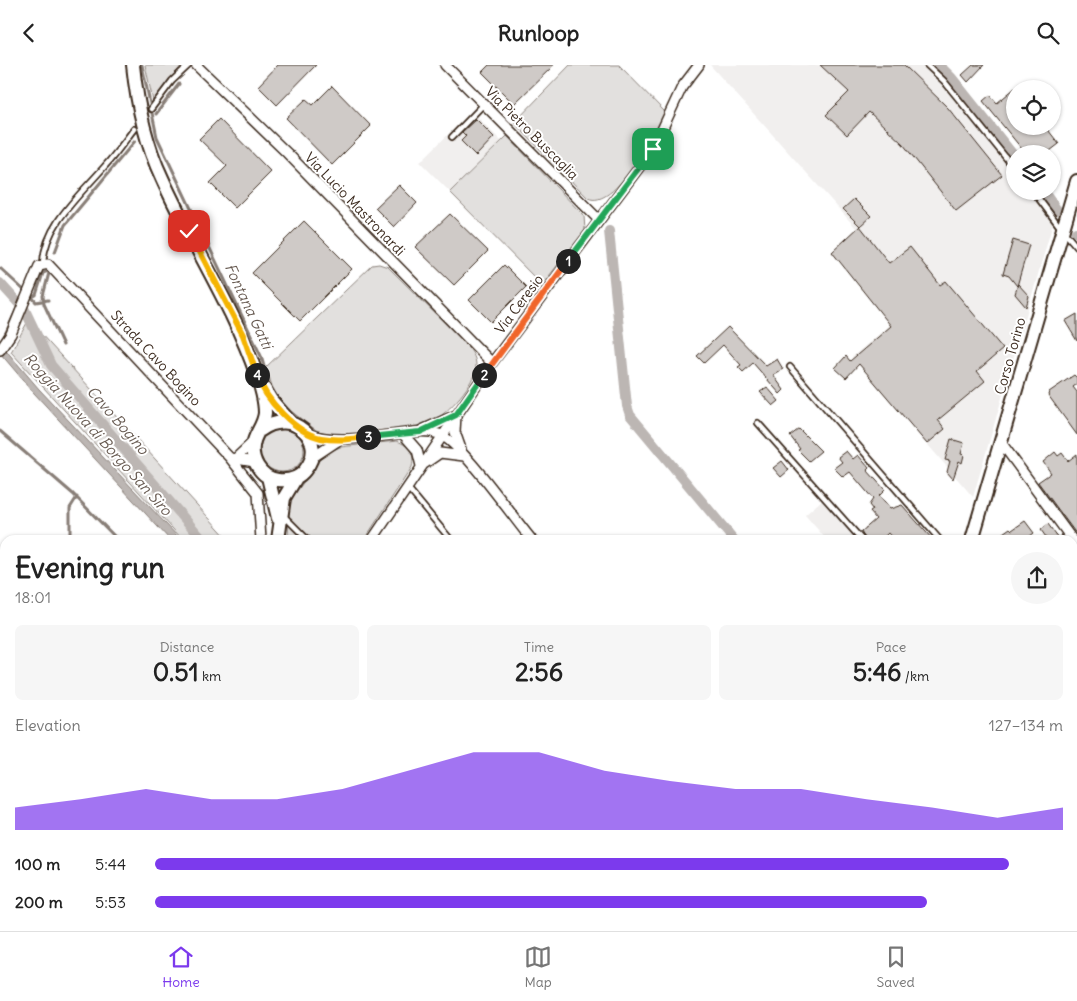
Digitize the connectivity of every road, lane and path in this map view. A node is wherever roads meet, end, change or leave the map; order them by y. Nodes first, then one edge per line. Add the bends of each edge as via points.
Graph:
1 (133, 65) edge
2 (189, 65) edge
3 (196, 65) edge
4 (445, 65) edge
5 (699, 65) edge
6 (927, 65) edge
7 (484, 104) junction
8 (152, 109) dead end
9 (134, 129) dead end
10 (452, 137) dead end
11 (1006, 158) edge
12 (1077, 181) edge
13 (1040, 200) edge
14 (599, 220) junction
15 (1063, 230) junction
16 (1077, 247) edge
17 (43, 264) junction
18 (3, 347) edge
19 (492, 363) junction
20 (790, 367) dead end
21 (258, 379) junction
22 (456, 415) junction
23 (290, 422) junction
24 (758, 423) dead end
25 (420, 432) junction
26 (307, 434) junction
27 (402, 434) junction
28 (258, 435) junction
29 (441, 435) junction
30 (339, 440) junction
31 (1000, 441) junction
32 (464, 456) junction
33 (233, 458) junction
34 (312, 458) junction
35 (255, 462) junction
36 (422, 466) junction
37 (268, 477) junction
38 (296, 478) junction
39 (407, 487) junction
40 (280, 519) junction
41 (261, 535) edge
42 (278, 535) edge
43 (301, 535) edge
44 (375, 535) edge
45 (447, 535) edge
46 (528, 535) edge
47 (858, 535) edge
48 (936, 535) edge
49 (973, 535) edge
50 (1069, 535) edge

1 - 21 main road via 140,114 162,178 243,335
2 - 8 lane via 172,81
3 - 19 street, Via Lucio Mastronardi via 287,153
4 - 7 street, Via Pietro Buscaglia
5 - 14 street, Via Ceresio via 682,87 653,149
6 - 11 lane via 944,81
7 - 10 lane
7 - 14 street, Via Pietro Buscaglia
9 - 17 lane via 62,216 47,241
12 - 15 main road, Corso Torino
13 - 15 lane
14 - 19 street, Via Ceresio
15 - 16 lane
15 - 31 main road, Corso Torino
17 - 18 street via 39,266
17 - 33 street, Strada Cavo Bogino via 52,266
19 - 22 street, Via Ceresio
20 - 48 lane
21 - 23 main road
21 - 28 main road via 265,412
22 - 25 street
22 - 29 street, Via Ceresio
22 - 32 street via 455,432
23 - 26 main road
23 - 28 main road via 274,422
24 - 47 lane
25 - 27 street
25 - 29 street
26 - 30 street
26 - 34 main road via 312,445
27 - 30 street
27 - 36 street via 416,450
28 - 33 street
28 - 35 main road via 252,451
29 - 32 street
29 - 36 street
30 - 34 street
31 - 49 main road, Corso Torino
31 - 50 street
32 - 36 street via 440,453
32 - 46 street
33 - 35 street
33 - 41 street via 258,493
34 - 38 main road
35 - 37 main road
36 - 39 street
37 - 38 main road via 282,481
37 - 40 main road
38 - 40 main road via 284,498
39 - 44 street
39 - 45 lane
40 - 42 main road
40 - 43 lane

